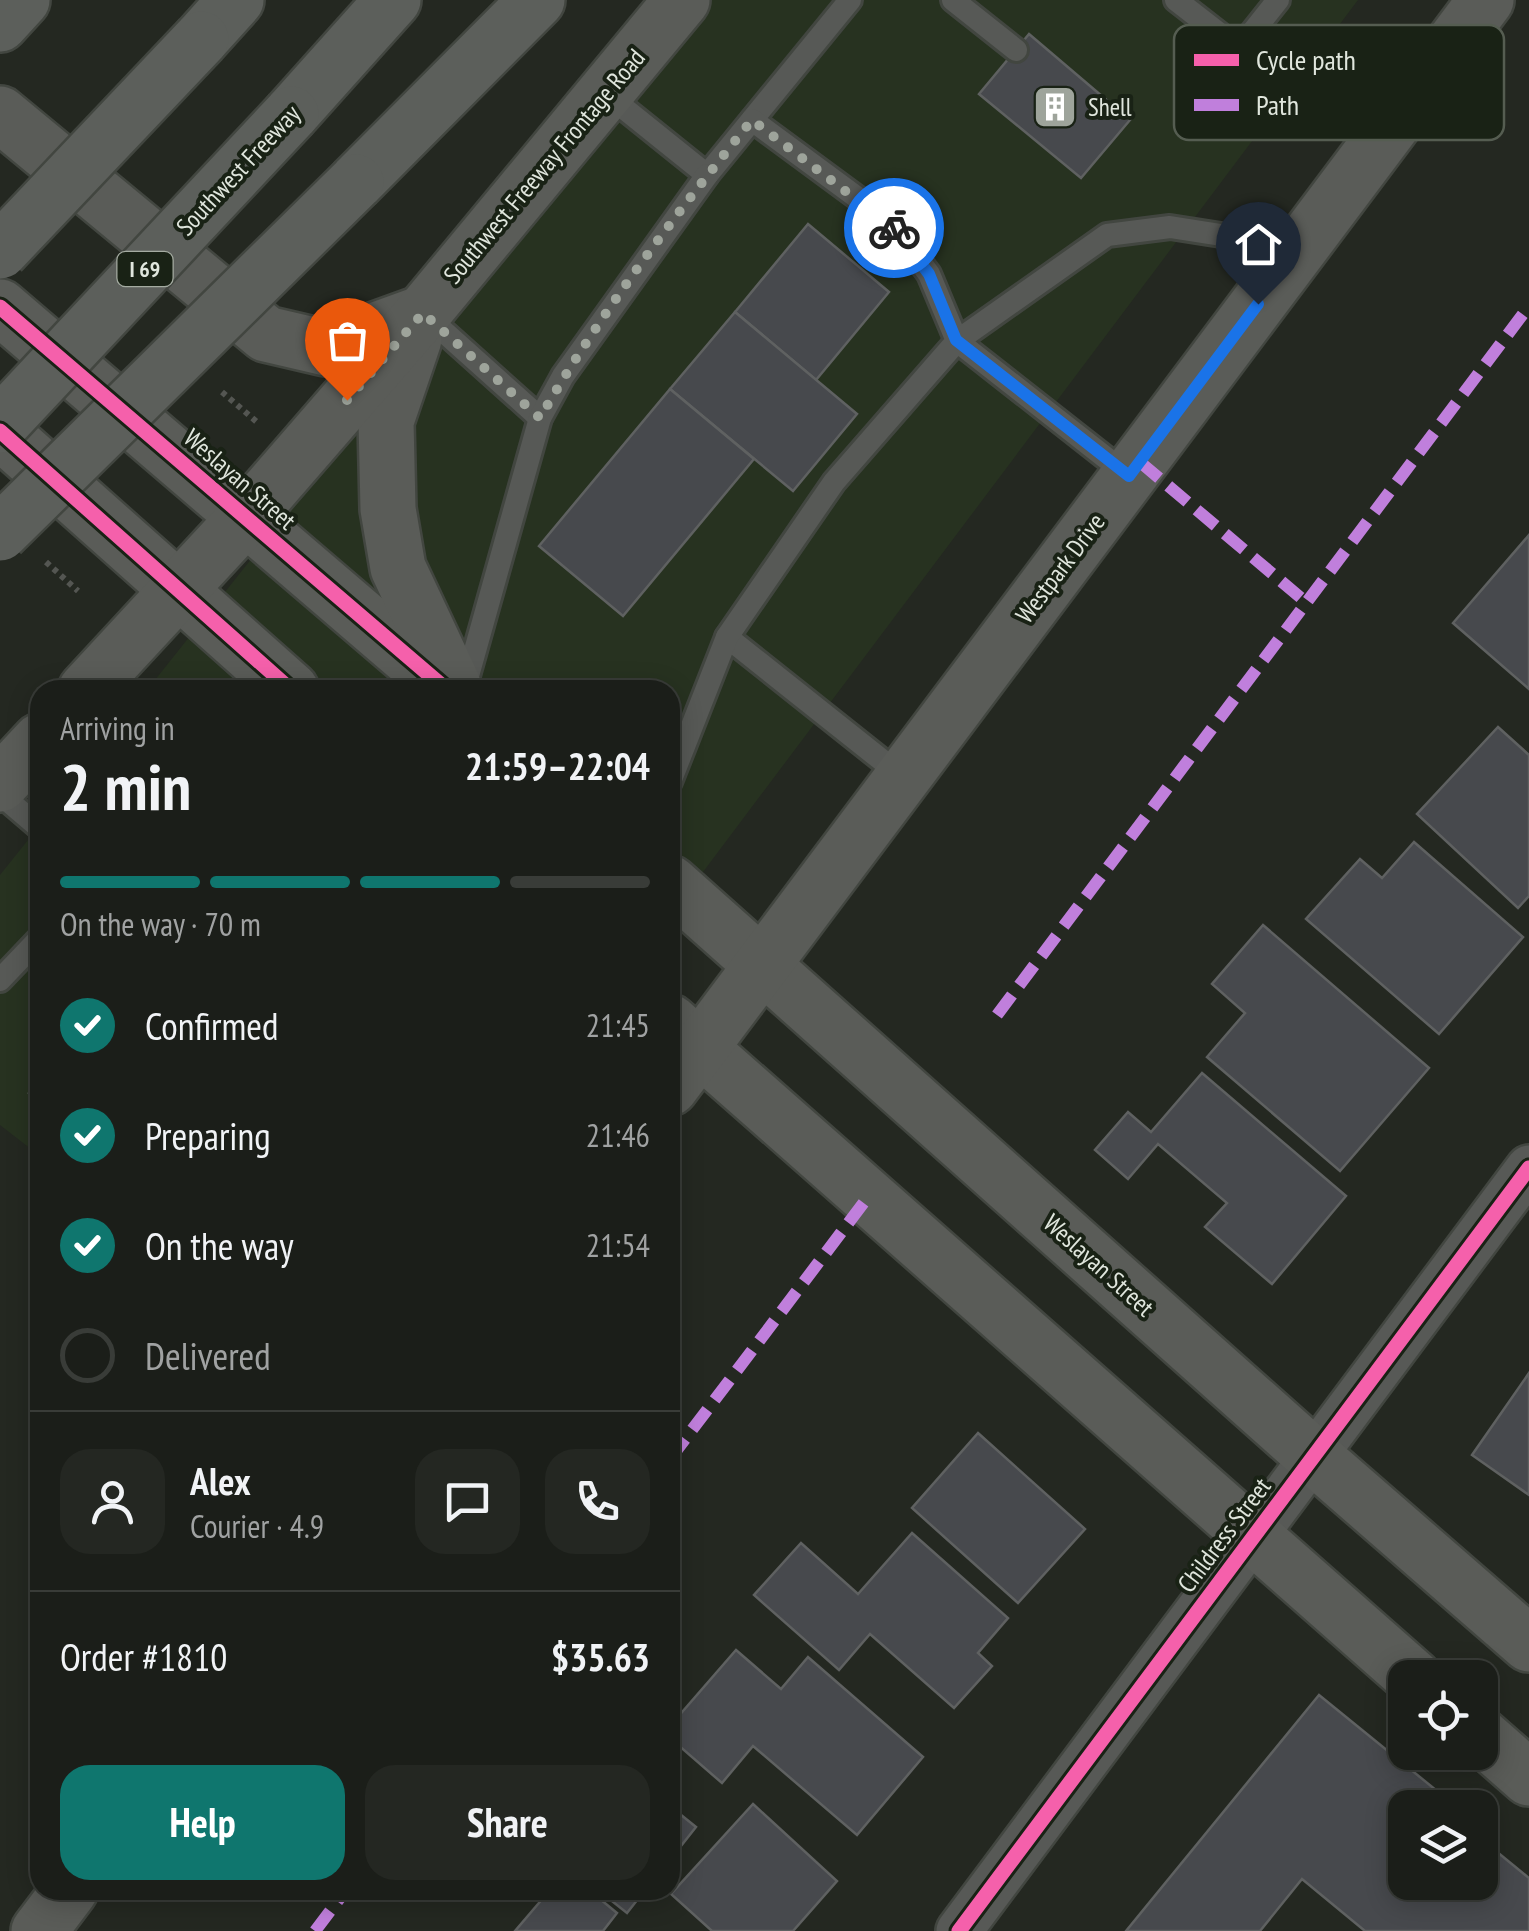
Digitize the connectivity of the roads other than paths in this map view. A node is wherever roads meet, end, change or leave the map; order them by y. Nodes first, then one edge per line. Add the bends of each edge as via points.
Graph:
1 (22, 0) edge
2 (393, 0) edge
3 (537, 0) edge
4 (682, 0) edge
5 (850, 0) edge
6 (953, 0) edge
7 (1176, 0) edge
8 (1278, 0) edge
9 (1486, 0) edge
10 (219, 19) edge
11 (0, 24) edge
12 (1208, 25) edge
13 (1258, 25) edge
14 (1467, 25) edge
15 (1016, 50) dead end
16 (605, 93) junction
17 (0, 114) edge
18 (752, 120) junction
19 (1381, 140) edge
20 (706, 176) junction
21 (0, 251) edge
22 (1282, 272) junction
23 (0, 307) edge
24 (423, 313) junction
25 (956, 340) junction
26 (540, 418) junction
27 (0, 428) edge
28 (1129, 476) junction
29 (247, 516) junction
30 (0, 533) edge
31 (177, 591) junction
32 (727, 637) junction
33 (95, 680) edge
34 (279, 680) edge
35 (435, 680) edge
36 (450, 680) edge
37 (467, 680) edge
38 (30, 752) edge
39 (680, 757) edge
40 (30, 776) edge
41 (904, 777) junction
42 (0, 789) edge
43 (30, 818) edge
44 (680, 892) edge
45 (30, 948) edge
46 (764, 964) junction
47 (0, 980) edge
48 (680, 1052) edge
49 (1529, 1168) edge
50 (1313, 1456) junction
51 (1254, 1538) junction
52 (1529, 1644) edge
53 (1393, 1660) edge
54 (1498, 1751) edge
55 (1529, 1778) edge
56 (62, 1900) edge
57 (39, 1931) edge
58 (959, 1931) edge

1 - 11 highway
2 - 27 highway, Southwest Freeway / I 69, bridge
3 - 30 highway, bridge
4 - 16 main road, Southwest Freeway Frontage Road
5 - 18 lane
6 - 15 lane
7 - 12 lane
8 - 13 lane
9 - 14 main road, Westpark Drive
10 - 21 highway, bridge
16 - 20 lane
16 - 24 main road, Southwest Freeway Frontage Road
17 - 24 main road via 266,334 326,348
18 - 20 lane
18 - 25 lane via 889,221 929,274
19 - 22 main road, Westpark Drive
20 - 26 lane
22 - 25 lane via 1221,235 1170,226 1108,236
22 - 28 main road, Westpark Drive
23 - 29 main road, Weslayan Street
24 - 26 lane
24 - 29 main road, Southwest Freeway Frontage Road
24 - 36 main road via 386,421 388,510 398,568
25 - 28 lane
25 - 32 lane via 834,482
26 - 37 lane
27 - 31 main road
28 - 41 main road, Westpark Drive
29 - 31 main road, Southwest Freeway Frontage Road
29 - 35 main road, Weslayan Street
31 - 33 main road, Southwest Freeway Frontage Road
31 - 34 main road
32 - 39 lane
32 - 41 lane
38 - 42 main road
40 - 42 main road
41 - 46 main road, Westpark Drive
42 - 43 lane
44 - 46 main road, Weslayan Street
45 - 47 lane
46 - 48 main road, Westpark Drive
46 - 50 main road, Weslayan Street
48 - 51 main road
49 - 50 street, Childress Street
50 - 51 street, Childress Street
50 - 52 main road, Weslayan Street
51 - 53 main road
51 - 58 street, Childress Street
54 - 55 main road
56 - 57 main road

